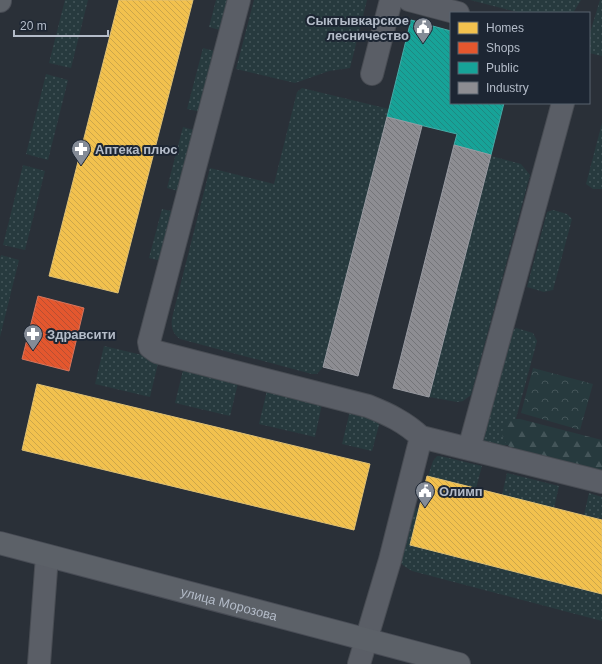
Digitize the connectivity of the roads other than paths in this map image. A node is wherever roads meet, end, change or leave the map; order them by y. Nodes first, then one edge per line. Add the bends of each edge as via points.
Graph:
1 (240, 0) edge
2 (391, 0) edge
3 (409, 0) edge
4 (454, 12) edge
5 (372, 74) dead end
6 (563, 104) edge
7 (421, 437) junction
8 (469, 449) junction
9 (602, 482) edge
10 (0, 544) edge
11 (47, 556) junction
12 (367, 640) junction
13 (40, 664) edge
14 (359, 664) edge
15 (459, 664) edge

1 - 7 lane via 149,342 150,347 157,352 368,406 389,414
2 - 5 lane
3 - 4 lane
6 - 8 lane
7 - 8 lane
7 - 12 lane
8 - 9 lane
10 - 11 main road, улица Морозова
11 - 12 main road, улица Морозова
11 - 13 lane
12 - 14 lane
12 - 15 main road, улица Морозова

